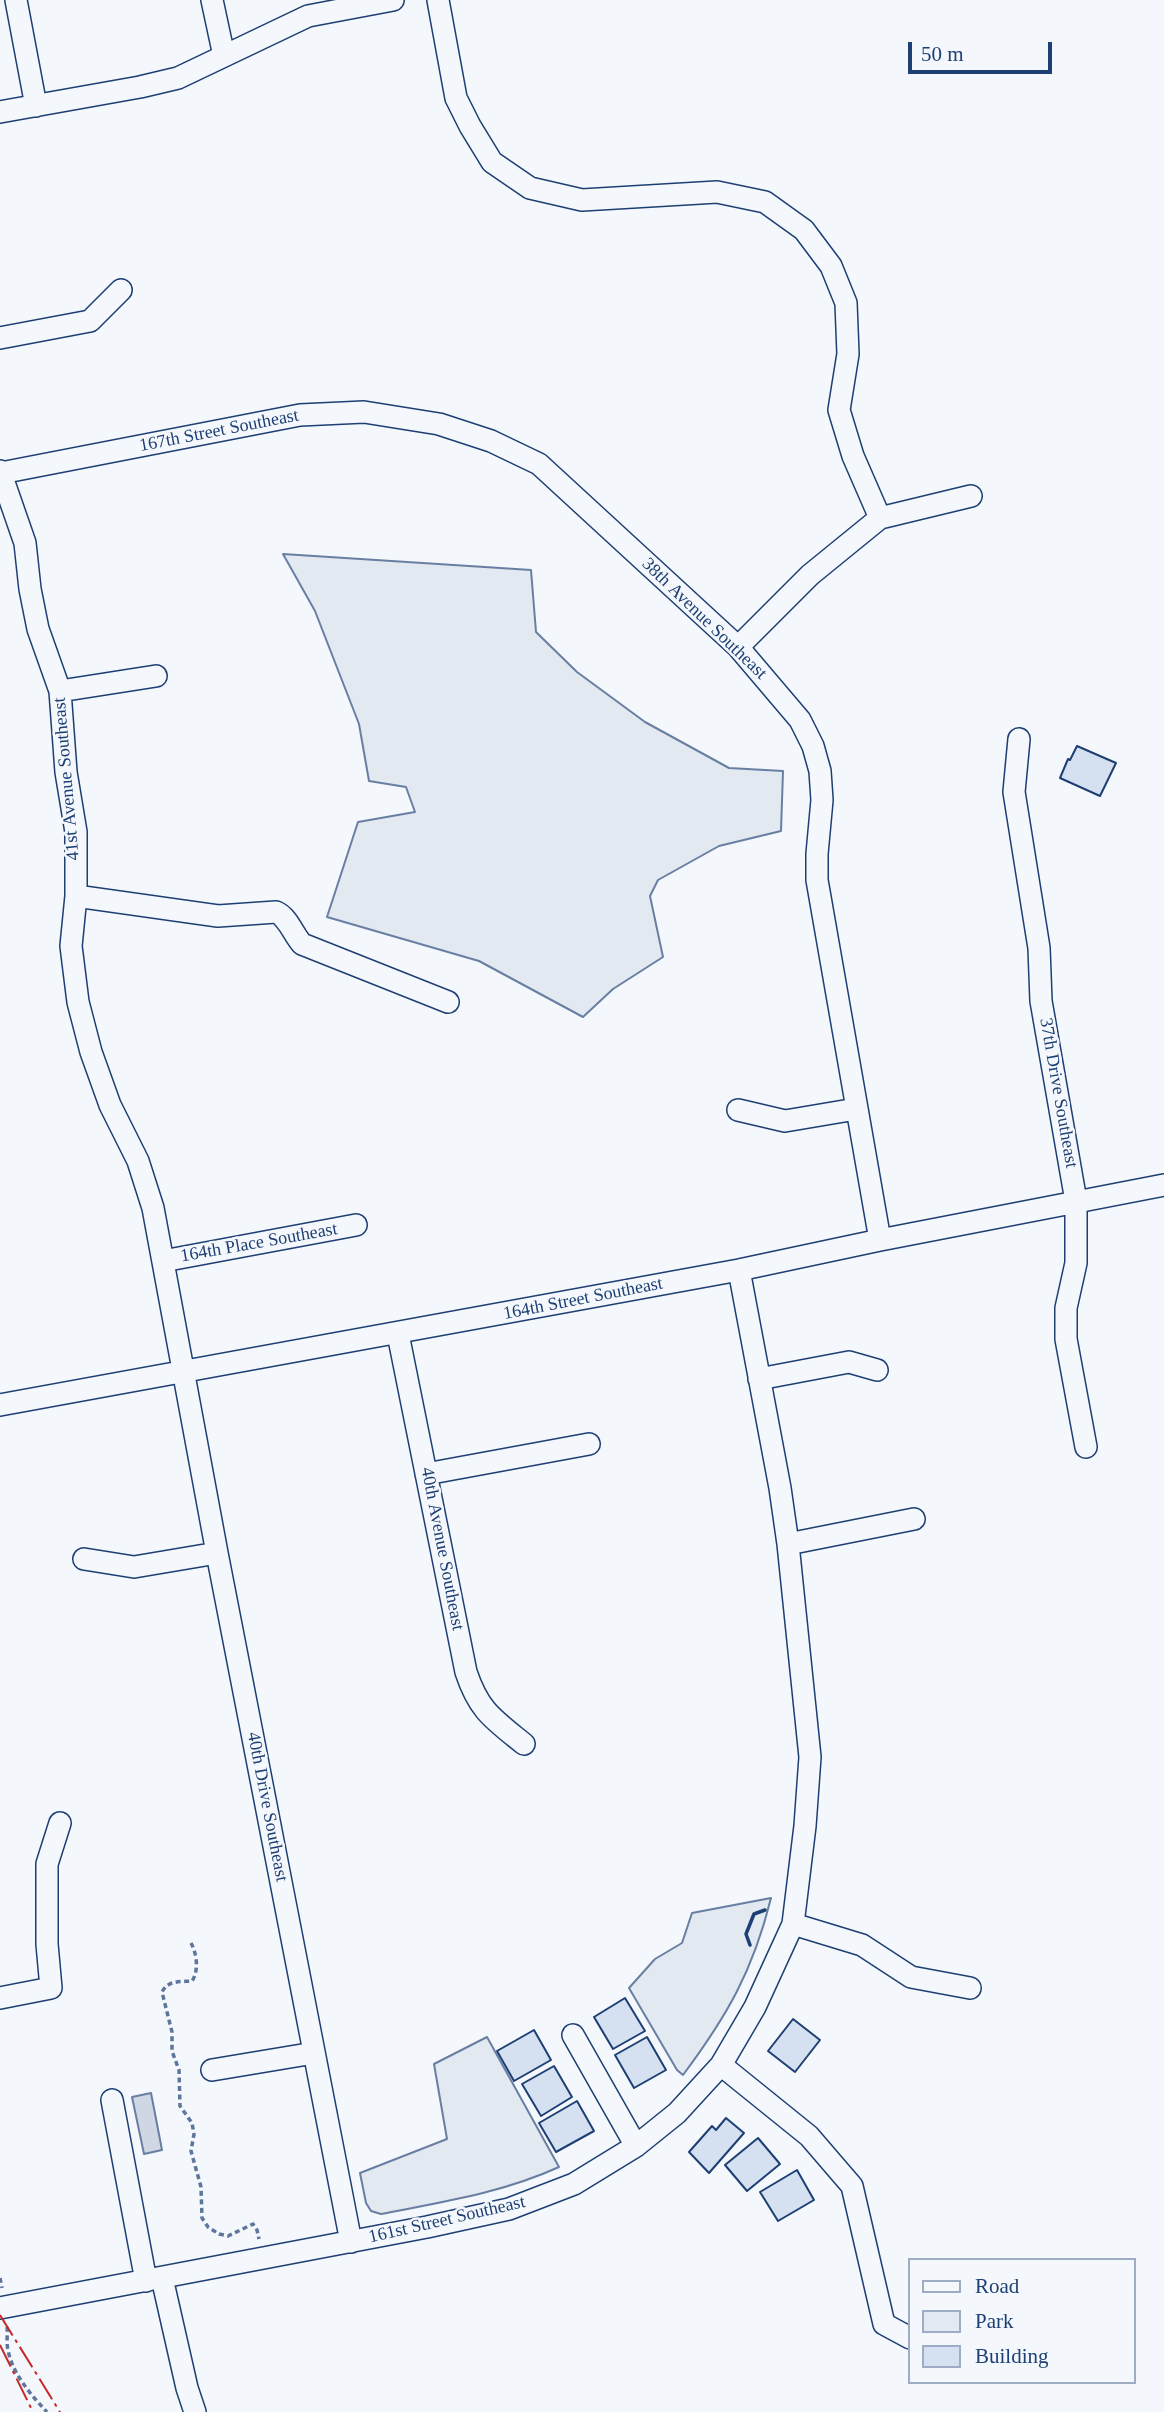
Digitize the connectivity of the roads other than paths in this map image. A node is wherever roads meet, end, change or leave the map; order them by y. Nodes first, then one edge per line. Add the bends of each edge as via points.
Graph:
1 (16, 0) edge
2 (212, 0) edge
3 (393, 0) edge
4 (438, 0) edge
5 (224, 56) junction
6 (36, 106) junction
7 (0, 112) edge
8 (121, 290) dead end
9 (0, 338) edge
10 (439, 424) joint
11 (1, 472) edge
12 (971, 496) dead end
13 (880, 519) junction
14 (738, 647) junction
15 (156, 676) dead end
16 (60, 691) junction
17 (1019, 739) dead end
18 (76, 897) junction
19 (448, 1002) dead end
20 (856, 1109) junction
21 (738, 1110) dead end
22 (1164, 1185) edge
23 (1076, 1201) junction
24 (356, 1225) dead end
25 (880, 1240) junction
26 (163, 1261) junction
27 (739, 1270) junction
28 (398, 1334) junction
29 (877, 1370) dead end
30 (183, 1373) junction
31 (759, 1379) junction
32 (0, 1405) edge
33 (589, 1444) dead end
34 (1086, 1447) dead end
35 (426, 1474) junction
36 (914, 1519) dead end
37 (788, 1544) junction
38 (217, 1553) junction
39 (84, 1559) dead end
40 (524, 1744) dead end
41 (60, 1824) dead end
42 (793, 1924) junction
43 (970, 1988) dead end
44 (0, 1998) edge
45 (573, 2035) dead end
46 (314, 2053) junction
47 (721, 2065) junction
48 (212, 2070) dead end
49 (113, 2100) dead end
50 (636, 2146) junction
51 (351, 2242) junction
52 (154, 2279) junction
53 (2, 2308) edge
54 (908, 2337) edge
55 (195, 2412) edge

1 - 6 street
2 - 5 street
3 - 5 street via 308,16
4 - 13 street via 456,98 492,162 530,188 582,200 717,192 765,202 804,230 831,266 846,303 848,354 839,410
5 - 6 street via 177,78 140,88
6 - 7 street
8 - 9 street via 90,321
10 - 11 street, 167th Street Southeast via 364,412 300,415
10 - 14 street, 38th Avenue Southeast via 491,441 539,464
11 - 16 street, 41st Avenue Southeast via 24,543 38,629
12 - 13 street
13 - 14 street via 810,575
14 - 20 street, 38th Avenue Southeast via 800,720 820,771 817,880
15 - 16 street
16 - 18 street, 41st Avenue Southeast via 76,832
17 - 23 street, 37th Drive Southeast via 1014,792 1040,948 1041,1001
18 - 19 street via 218,916 276,912 283,915 302,944
18 - 26 street, 41st Avenue Southeast via 71,946 78,1002 110,1105 138,1161
20 - 21 street via 785,1121
20 - 25 street, 38th Avenue Southeast
22 - 23 street, 164th Street Southeast
23 - 25 street, 164th Street Southeast
23 - 34 street, 37th Drive Southeast via 1076,1263 1066,1308 1066,1339
24 - 26 street, 164th Place Southeast
25 - 27 street, 164th Street Southeast
26 - 30 street, 41st Avenue Southeast
27 - 28 street, 164th Street Southeast
27 - 31 street, 161st Street Southeast
28 - 30 street, 164th Street Southeast
28 - 35 street, 40th Avenue Southeast
29 - 31 street via 849,1362
30 - 32 street, 164th Street Southeast
30 - 38 street, 40th Drive Southeast
31 - 37 street, 161st Street Southeast
33 - 35 street
35 - 40 street, 40th Avenue Southeast via 474,1697
36 - 37 street
37 - 42 street, 161st Street Southeast via 810,1757
38 - 39 street via 135,1567
38 - 46 street, 40th Drive Southeast
41 - 44 street via 47,1864 51,1988
42 - 43 street via 862,1945 911,1978
42 - 47 street, 161st Street Southeast via 755,2007
45 - 50 street
46 - 48 street
46 - 51 street, 40th Drive Southeast
47 - 50 street, 161st Street Southeast via 677,2113
47 - 54 street via 809,2136 852,2186 884,2324
49 - 52 street
50 - 51 street, 161st Street Southeast via 573,2184 509,2209
51 - 52 street, 161st Street Southeast
52 - 53 street, 161st Street Southeast
52 - 55 street

